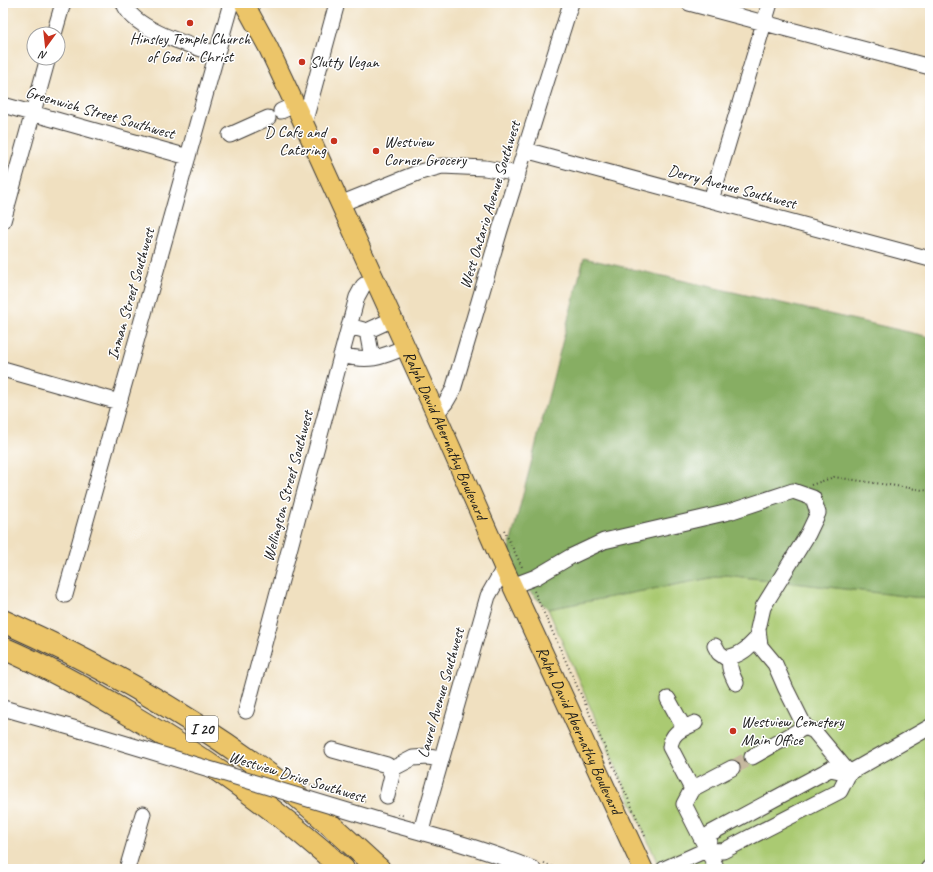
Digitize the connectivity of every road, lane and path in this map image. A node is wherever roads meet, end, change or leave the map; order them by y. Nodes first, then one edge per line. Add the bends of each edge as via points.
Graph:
1 (63, 3) edge
2 (124, 3) edge
3 (337, 3) edge
4 (571, 3) edge
5 (689, 3) edge
6 (770, 3) edge
7 (242, 4) edge
8 (764, 23) junction
9 (56, 26) edge
10 (217, 54) junction
11 (46, 66) edge
12 (930, 67) edge
13 (3, 105) edge
14 (281, 111) junction
15 (33, 113) junction
16 (304, 124) junction
17 (230, 135) dead end
18 (525, 150) junction
19 (188, 156) junction
20 (518, 174) junction
21 (711, 200) junction
22 (340, 204) junction
23 (3, 221) edge
24 (930, 260) edge
25 (374, 277) junction
26 (393, 319) junction
27 (349, 326) junction
28 (367, 331) junction
29 (405, 347) junction
30 (341, 355) junction
31 (372, 358) junction
32 (3, 369) edge
33 (119, 402) junction
34 (436, 414) junction
35 (793, 490) junction
36 (930, 491) edge
37 (504, 568) junction
38 (522, 585) junction
39 (65, 595) dead end
40 (3, 621) edge
41 (759, 636) junction
42 (715, 646) dead end
43 (3, 648) edge
44 (730, 657) junction
45 (736, 683) dead end
46 (668, 699) dead end
47 (3, 708) edge
48 (246, 711) dead end
49 (805, 727) junction
50 (930, 727) edge
51 (333, 750) dead end
52 (752, 757) tunnel mouth
53 (441, 758) junction
54 (732, 768) tunnel mouth
55 (390, 770) junction
56 (849, 773) junction
57 (692, 788) junction
58 (387, 796) dead end
59 (143, 814) dead end
60 (421, 832) junction
61 (648, 842) dead end
62 (706, 850) junction
63 (127, 869) edge
64 (343, 869) edge
65 (379, 869) edge
66 (533, 869) edge
67 (643, 869) edge
68 (664, 869) edge
69 (717, 869) edge

1 - 9 street
2 - 10 street via 126,9 150,29
3 - 16 street
4 - 18 street, West Ontario Avenue Southwest
5 - 8 street
6 - 8 street
7 - 10 street, Inman Street Southwest
7 - 14 main road, Ralph David Abernathy Boulevard via 268,47
8 - 12 street
8 - 21 street
10 - 19 street, Inman Street Southwest
11 - 15 street
13 - 15 street, Greenwich Street Southwest
14 - 16 main road, Ralph David Abernathy Boulevard
14 - 17 street
15 - 19 street, Greenwich Street Southwest
15 - 23 street
16 - 22 main road, Ralph David Abernathy Boulevard
18 - 20 street, West Ontario Avenue Southwest
18 - 21 street, Derry Avenue Southwest
19 - 33 street, Inman Street Southwest
20 - 22 street via 485,168 442,166 420,172
20 - 34 street, West Ontario Avenue Southwest via 453,390
21 - 24 street, Derry Avenue Southwest
22 - 25 main road, Ralph David Abernathy Boulevard
25 - 26 main road, Ralph David Abernathy Boulevard
25 - 27 street, Wellington Street Southwest via 363,286 357,297
26 - 28 street
26 - 29 main road, Ralph David Abernathy Boulevard
27 - 28 street
27 - 30 street, Wellington Street Southwest
28 - 31 street
29 - 31 street via 385,356
29 - 34 main road, Ralph David Abernathy Boulevard
30 - 31 street via 358,359
30 - 48 street, Wellington Street Southwest
32 - 33 street
33 - 39 street, Inman Street Southwest
34 - 37 main road, Ralph David Abernathy Boulevard
35 - 36 path via 834,477
35 - 38 street via 729,512 604,541
35 - 41 street via 813,498 818,514 763,607
37 - 38 main road, Ralph David Abernathy Boulevard
37 - 53 street, Laurel Avenue Southwest via 488,596
38 - 61 path
38 - 67 main road, Ralph David Abernathy Boulevard
40 - 65 highway, I 20 via 88,661 176,711 283,786
41 - 44 street via 737,656
41 - 49 street via 760,646 775,664
42 - 44 street via 726,658
43 - 64 highway, I 20 via 98,695 176,742 258,799
44 - 45 street via 730,669
46 - 57 street via 689,726 675,734 670,747
47 - 60 street, Westview Drive Southwest, bridge
49 - 52 street
49 - 56 street via 814,731
50 - 56 street
51 - 55 street via 386,765
53 - 55 street via 413,758
53 - 60 street, Laurel Avenue Southwest
54 - 57 street
55 - 58 street via 392,775
56 - 62 street via 840,791 723,851
56 - 62 street via 830,768 711,833
57 - 62 street via 684,804
59 - 63 street
60 - 66 street, Westview Drive Southwest via 488,852
62 - 68 street
62 - 69 street

